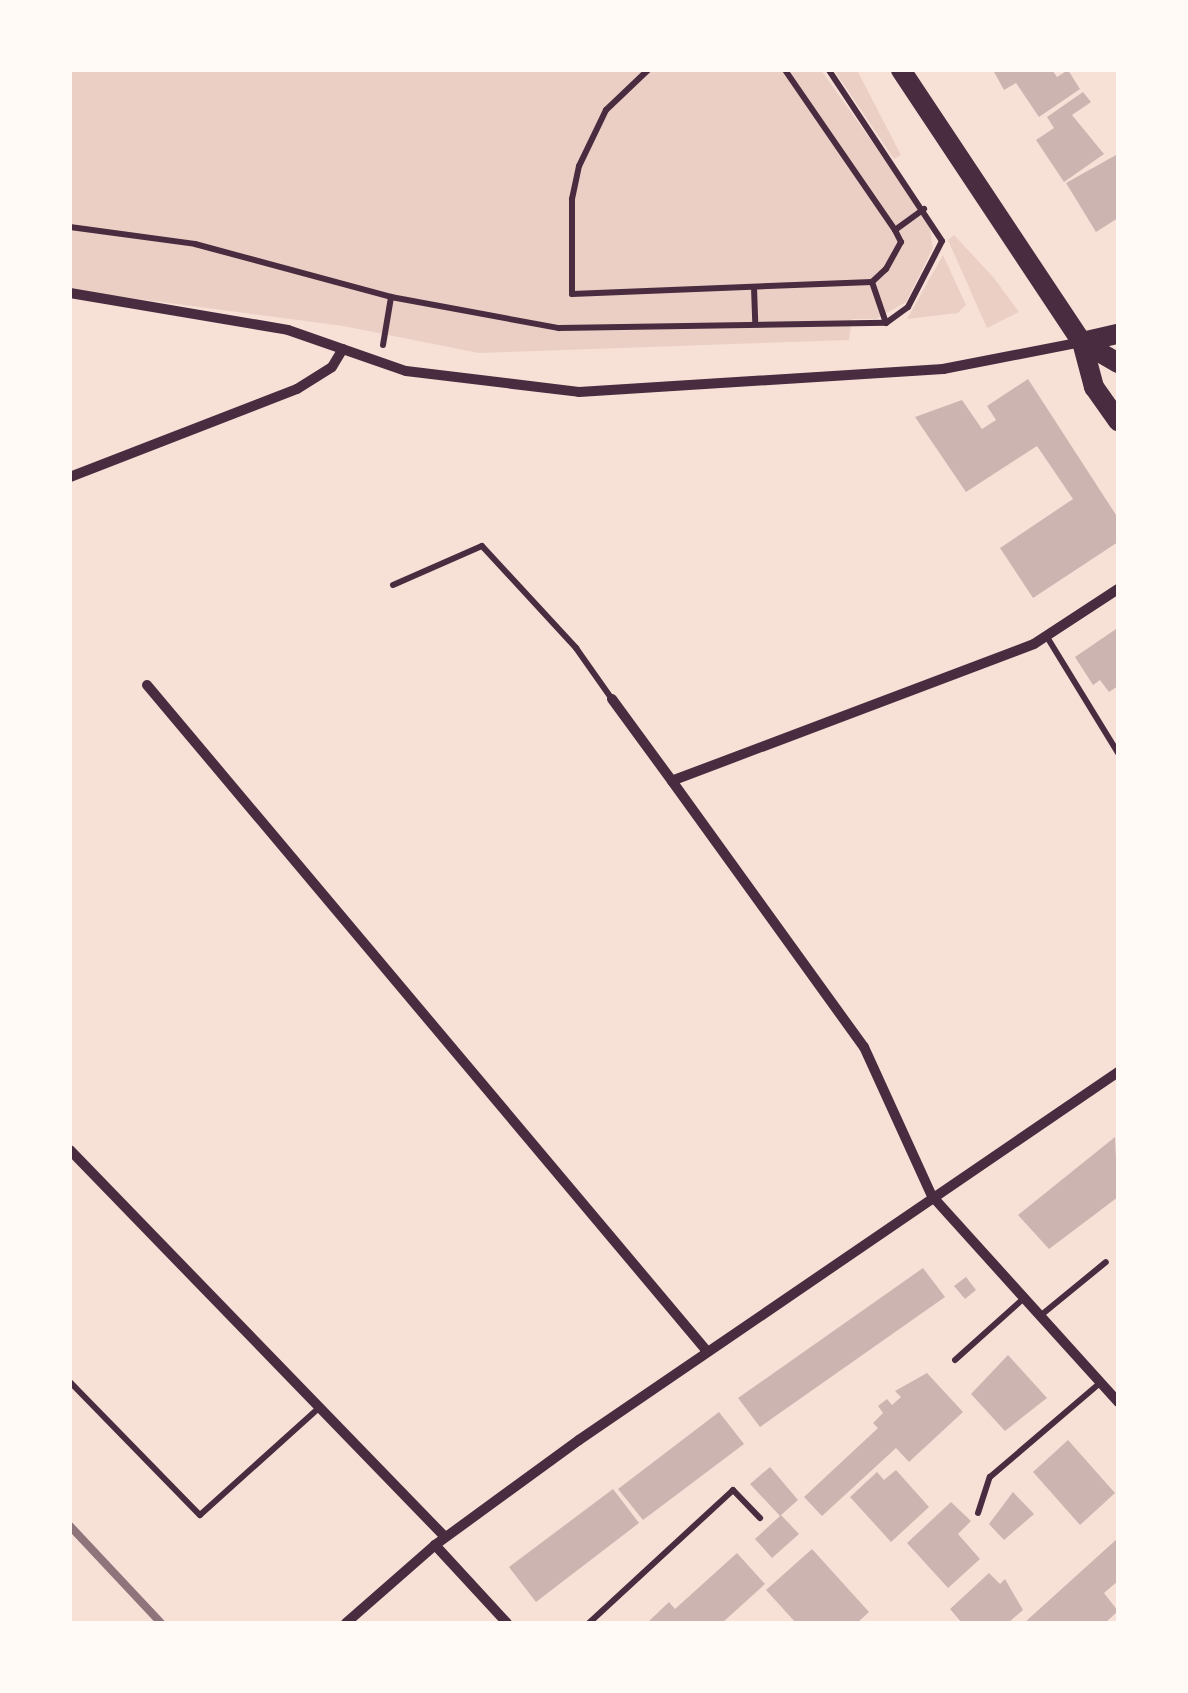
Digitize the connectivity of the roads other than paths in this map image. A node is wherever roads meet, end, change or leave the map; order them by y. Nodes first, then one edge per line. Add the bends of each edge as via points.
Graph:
1 (901, 70) edge
2 (70, 293) edge
3 (1118, 334) edge
4 (1082, 342) junction
5 (342, 349) junction
6 (1118, 364) edge
7 (1118, 421) edge
8 (70, 478) edge
9 (393, 585) dead end
10 (1118, 589) edge
11 (1046, 637) junction
12 (147, 686) dead end
13 (612, 699) joint
14 (1118, 753) edge
15 (672, 781) junction
16 (1118, 1072) edge
17 (70, 1150) edge
18 (932, 1196) junction
19 (1106, 1262) dead end
20 (1024, 1298) junction
21 (1040, 1317) junction
22 (706, 1350) junction
23 (955, 1360) dead end
24 (70, 1382) edge
25 (1100, 1383) junction
26 (1118, 1402) edge
27 (320, 1408) junction
28 (978, 1513) dead end
29 (760, 1518) dead end
30 (445, 1537) junction
31 (435, 1545) junction
32 (346, 1623) edge
33 (507, 1623) edge
34 (588, 1623) edge

1 - 4 main road
2 - 5 street via 288,330
3 - 4 main road
4 - 5 street via 943,369 579,392 379,365
4 - 6 main road
4 - 7 main road via 1094,387
5 - 8 street via 332,367 298,389
9 - 13 lane via 482,546 576,648
10 - 11 street
11 - 14 lane
11 - 15 street
12 - 22 street
13 - 15 street
15 - 18 street via 864,1047
16 - 18 street
17 - 27 street
18 - 20 street
18 - 22 street
19 - 21 lane
20 - 21 street
20 - 23 lane
21 - 25 street
22 - 30 street
24 - 27 lane via 200,1515
25 - 26 street
25 - 28 lane via 990,1477
27 - 30 street
29 - 34 lane via 733,1490
30 - 31 street
31 - 32 street
31 - 33 street

